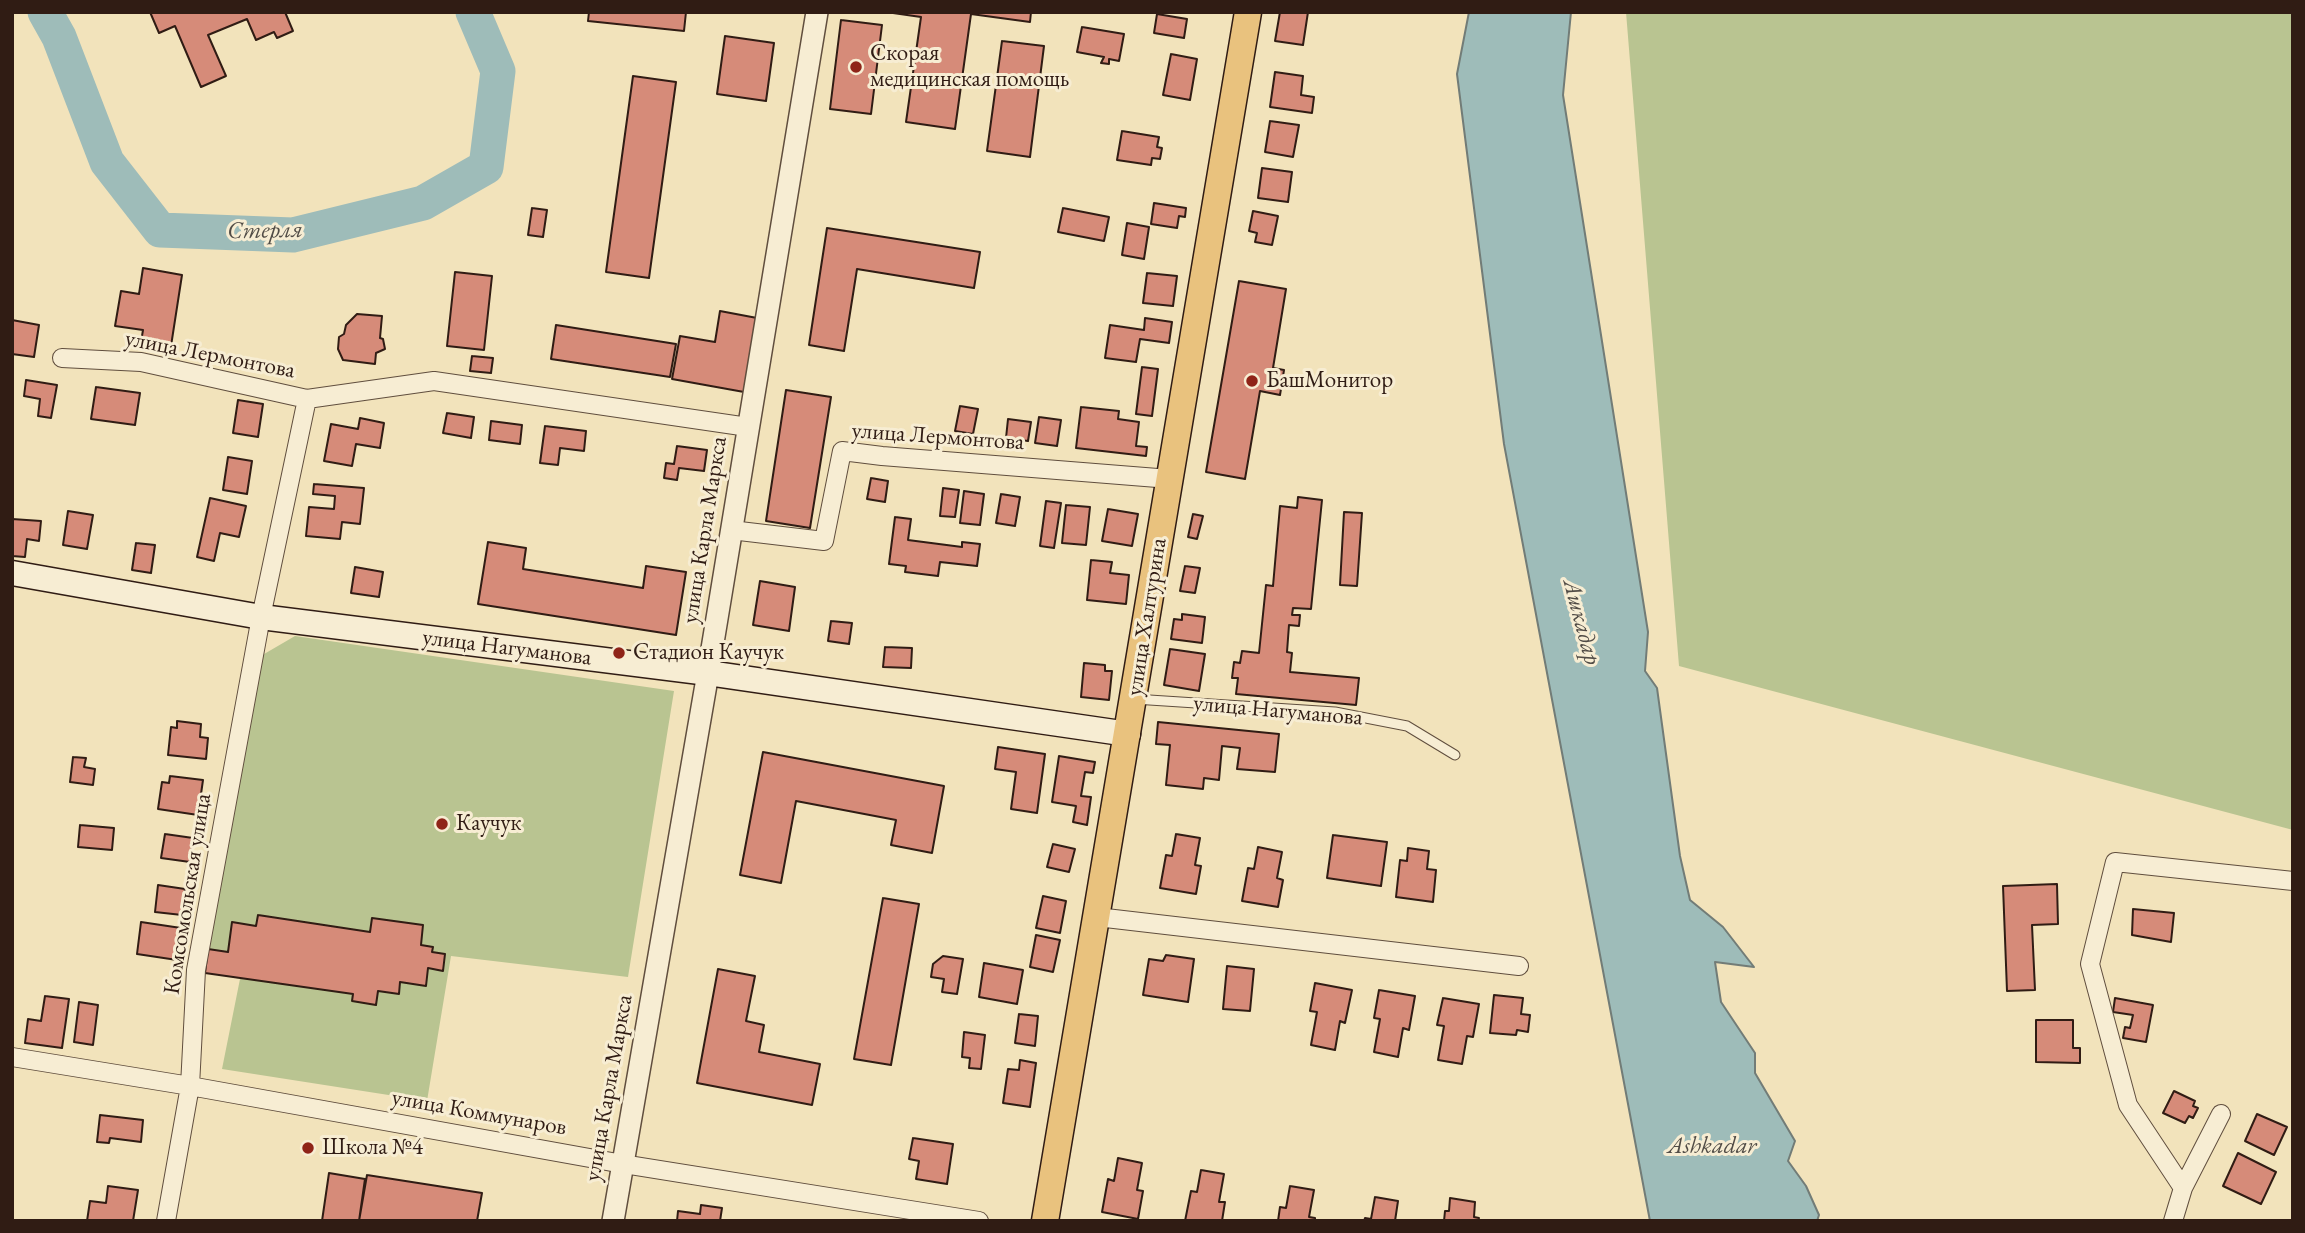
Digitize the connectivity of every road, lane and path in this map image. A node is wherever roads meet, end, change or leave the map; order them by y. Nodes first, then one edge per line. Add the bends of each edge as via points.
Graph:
1 (817, 12) edge
2 (1248, 12) edge
3 (62, 358) dead end
4 (307, 399) junction
5 (748, 427) junction
6 (1170, 479) junction
7 (731, 530) junction
8 (12, 573) edge
9 (261, 617) junction
10 (708, 673) junction
11 (1133, 699) junction
12 (1128, 734) junction
13 (1455, 755) dead end
14 (2293, 881) edge
15 (1097, 917) junction
16 (1519, 966) dead end
17 (12, 1057) edge
18 (190, 1086) junction
19 (2221, 1114) dead end
20 (623, 1164) junction
21 (2183, 1188) junction
22 (166, 1221) edge
23 (613, 1221) edge
24 (979, 1221) edge
25 (1045, 1221) edge
26 (2173, 1221) edge

1 - 5 street, улица Карла Маркса
2 - 6 main road, улица Халтурина
3 - 4 street, улица Лермонтова via 141,362
4 - 5 street, улица Лермонтова via 434,382
4 - 9 street, улица Лермонтова
5 - 7 street, улица Карла Маркса
6 - 7 street, улица Лермонтова via 842,451 824,541
6 - 11 main road, улица Халтурина
7 - 10 street, улица Карла Маркса
8 - 9 main road, улица Нагуманова
9 - 10 main road, улица Нагуманова
9 - 18 street, Комсомольская улица via 196,970
10 - 12 main road, улица Нагуманова
10 - 20 street, улица Карла Маркса
11 - 12 main road, улица Халтурина
11 - 13 lane, улица Нагуманова via 1335,712 1407,726
12 - 15 main road, улица Халтурина
14 - 21 street via 2115,862 2090,964 2128,1105
15 - 16 street
15 - 25 main road, улица Халтурина
17 - 18 street, улица Коммунаров
18 - 20 street, улица Коммунаров
18 - 22 street, Комсомольская улица
19 - 21 street
20 - 23 street, улица Карла Маркса
20 - 24 street, улица Коммунаров
21 - 26 street

